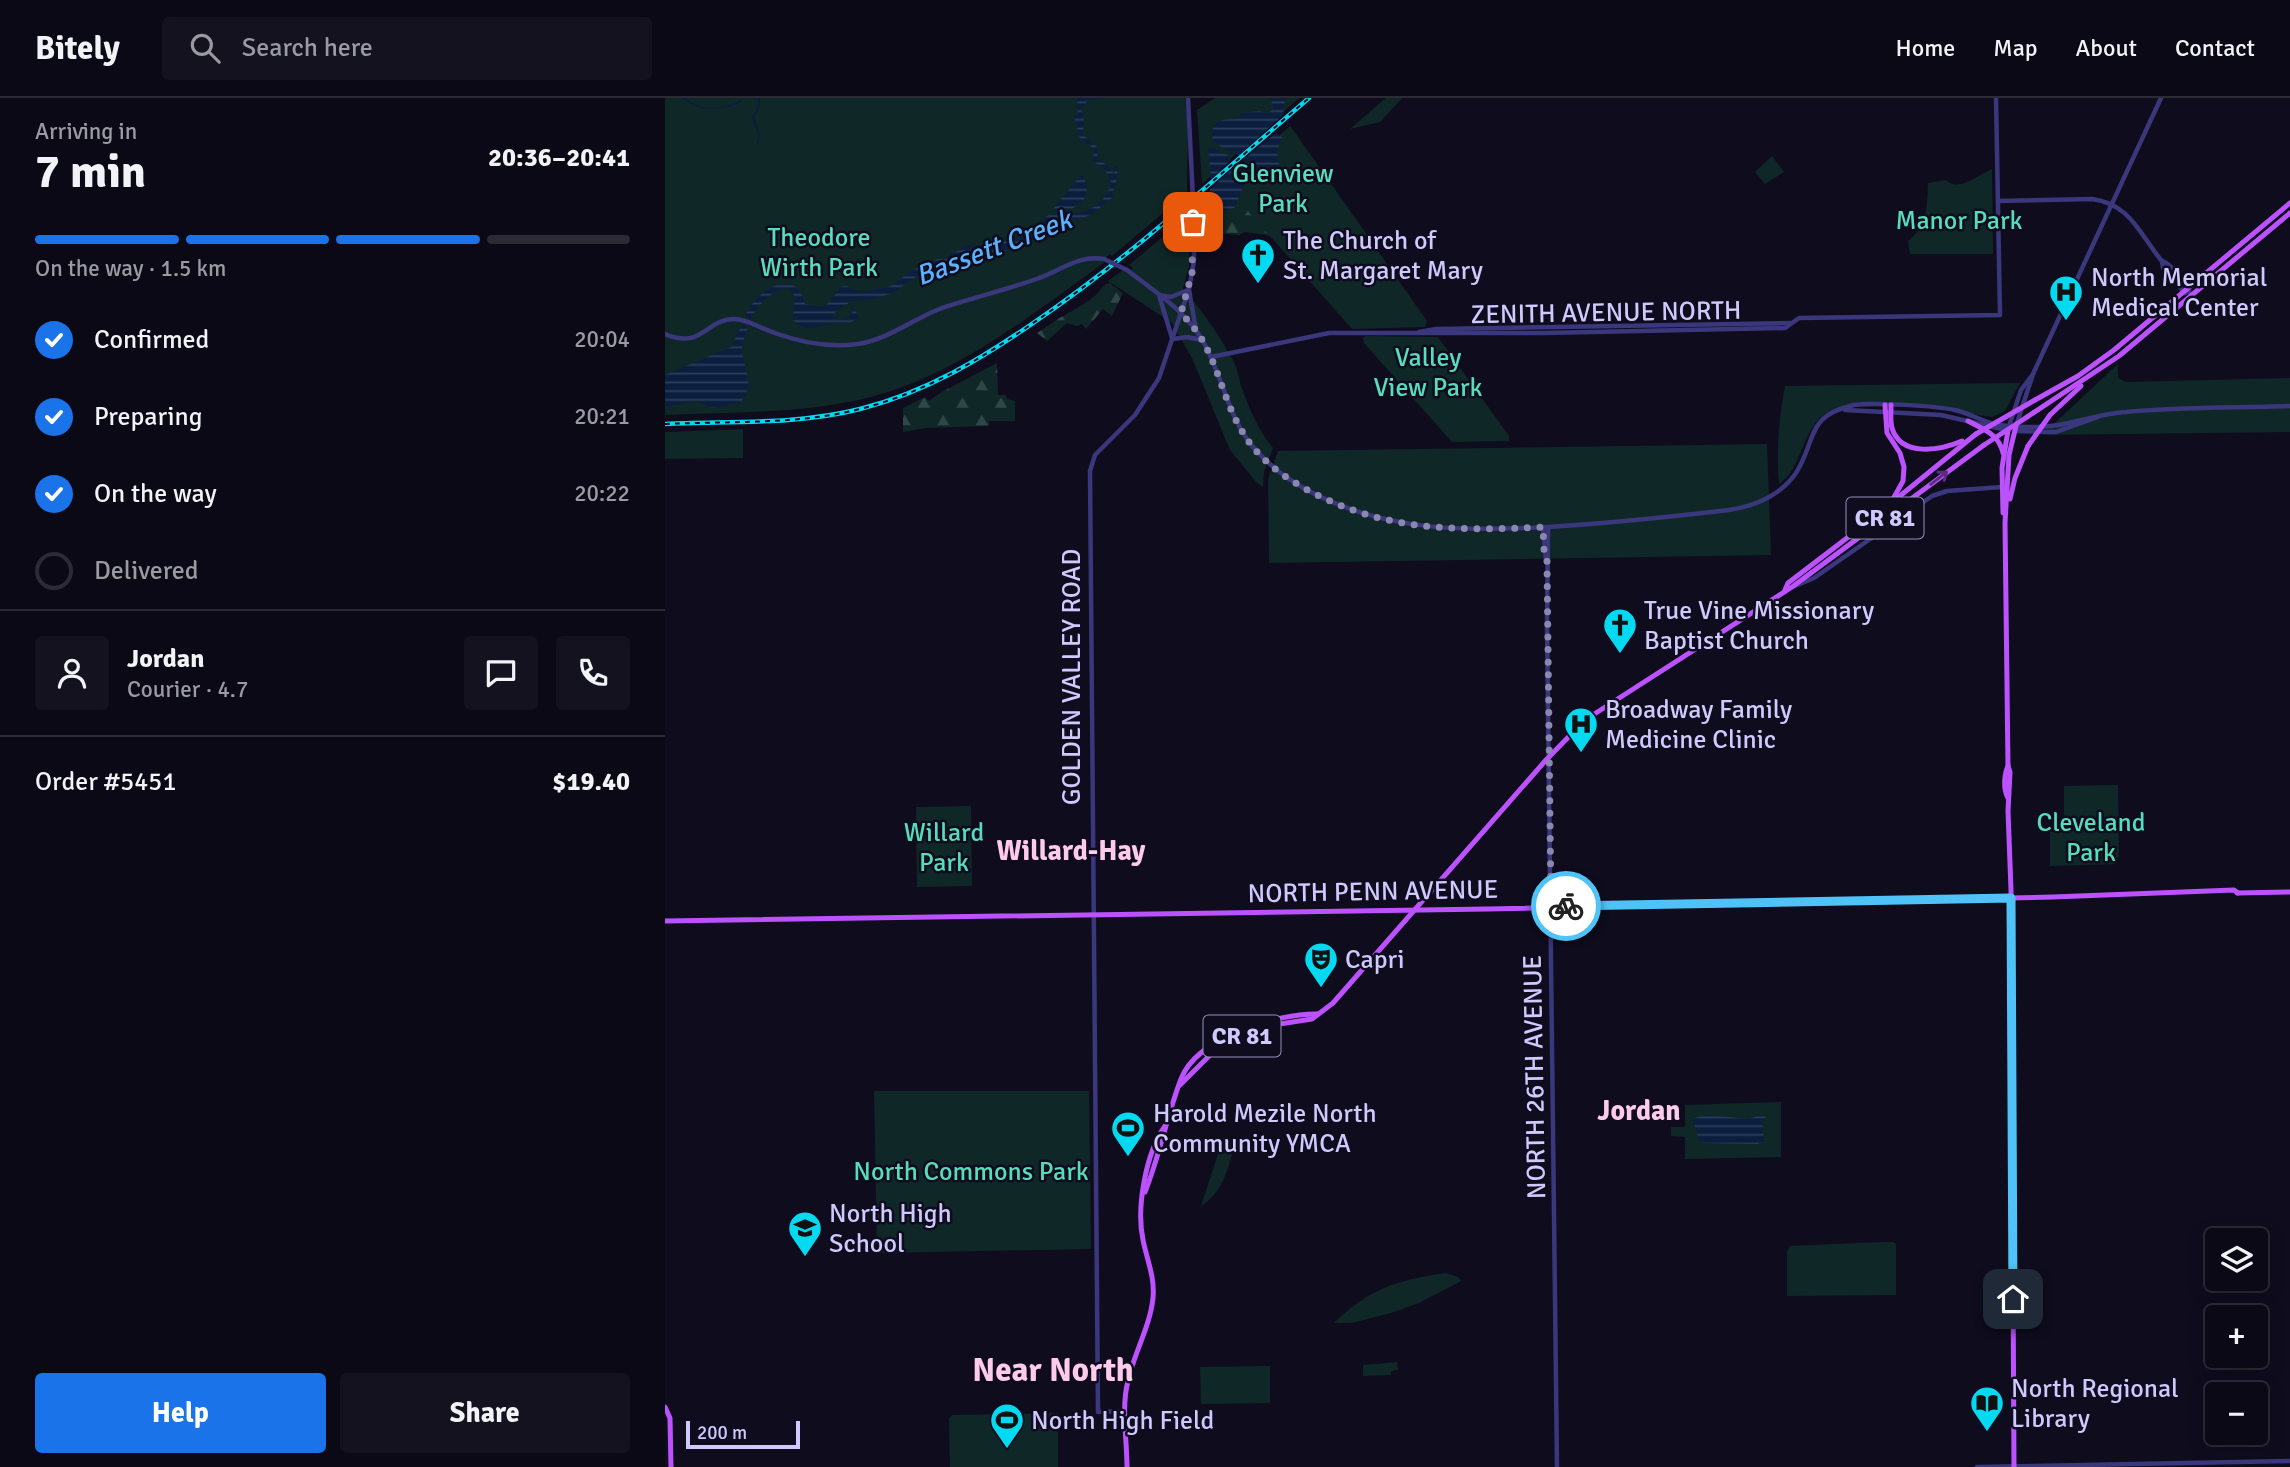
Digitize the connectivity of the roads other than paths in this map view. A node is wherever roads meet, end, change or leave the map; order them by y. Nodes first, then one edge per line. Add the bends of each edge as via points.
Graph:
1 (1188, 98) edge
2 (1996, 98) edge
3 (2161, 98) edge
4 (1998, 201) junction
5 (2290, 203) edge
6 (2112, 204) junction
7 (2290, 213) edge
8 (1189, 289) junction
9 (2186, 290) junction
10 (1159, 295) junction
11 (2191, 296) junction
12 (1181, 313) junction
13 (1196, 331) junction
14 (665, 334) edge
15 (1173, 339) junction
16 (1202, 340) junction
17 (1211, 358) junction
18 (2106, 366) junction
19 (2290, 406) edge
20 (1888, 409) junction
21 (1968, 421) junction
22 (2012, 428) junction
23 (1973, 435) junction
24 (2003, 455) junction
25 (2007, 481) junction
26 (2001, 488) junction
27 (1886, 508) junction
28 (2005, 523) junction
29 (1546, 527) junction
30 (1792, 587) junction
31 (1785, 590) junction
32 (1549, 757) junction
33 (2290, 892) edge
34 (2011, 898) junction
35 (1551, 906) junction
36 (1416, 909) junction
37 (1093, 915) junction
38 (665, 922) edge
39 (665, 1407) edge
40 (1126, 1410) junction
41 (2290, 1461) edge
42 (2014, 1466) edge
43 (671, 1467) edge
44 (1127, 1467) edge
45 (1557, 1467) edge
46 (1977, 1467) edge

1 - 8 street, GOLDEN VALLEY ROAD, bridge via 1194,261
2 - 4 street
3 - 6 street
4 - 6 street via 2092,199
4 - 17 street, ZENITH AVENUE NORTH via 2000,315 1323,334
5 - 9 main road, CR 81
6 - 9 street via 2129,216
6 - 22 street
7 - 11 main road, CR 81
8 - 10 street via 1175,296
8 - 12 street, GOLDEN VALLEY ROAD
8 - 13 street
9 - 11 street
9 - 23 main road, CR 81, bridge via 2078,376
10 - 12 street
10 - 14 street, bridge via 1104,259 1078,260 1041,277 942,308 865,342 808,343 743,321 725,321 693,338
10 - 15 street
11 - 18 main road, CR 81
12 - 13 street
12 - 15 street, GOLDEN VALLEY ROAD
13 - 16 street
15 - 16 street
15 - 37 street, GOLDEN VALLEY ROAD via 1147,400 1095,455 1090,471
16 - 17 street
17 - 29 street via 1249,442 1270,465 1315,494 1354,512 1414,526 1463,530
18 - 28 main road, bridge via 2050,415 2028,446 2013,483
30 -> 18 main road, CR 81, bridge via 1984,445
19 - 22 street via 2128,411 2056,432
20 - 21 street
20 - 22 street via 1953,410
20 - 23 main road via 1895,435 1913,448 1941,447
20 - 27 main road via 1887,433 1902,456 1904,475
20 - 29 street via 1860,405 1839,410 1818,423 1789,482 1753,505
21 - 22 street
21 - 24 main road via 1998,440
22 - 24 main road
22 - 25 main road
23 - 27 main road, CR 81
24 - 26 main road
25 - 26 street
25 - 28 main road
26 - 28 main road
26 - 30 street via 1953,490 1932,496 1814,578
27 - 31 main road, CR 81
28 - 34 main road via 2005,787
29 - 32 street, NORTH 26TH AVENUE
30 - 31 main road, CR 81
31 - 32 main road, CR 81 via 1592,715
32 - 35 street, NORTH 26TH AVENUE
32 - 36 main road, CR 81
33 - 34 main road, NORTH PENN AVENUE
34 - 35 main road, NORTH PENN AVENUE
34 - 42 main road
35 - 36 main road, NORTH PENN AVENUE
35 - 45 street, NORTH 26TH AVENUE
36 - 37 main road, NORTH PENN AVENUE
36 - 40 main road, CR 81 via 1318,1014 1265,1021 1220,1040 1180,1080 1143,1198 1141,1228 1153,1294 1126,1385
37 - 38 main road, NORTH PENN AVENUE
37 - 40 street, GOLDEN VALLEY ROAD via 1098,1412
39 - 43 main road via 670,1418
40 - 44 main road, CR 81
41 - 42 street
42 - 46 street

